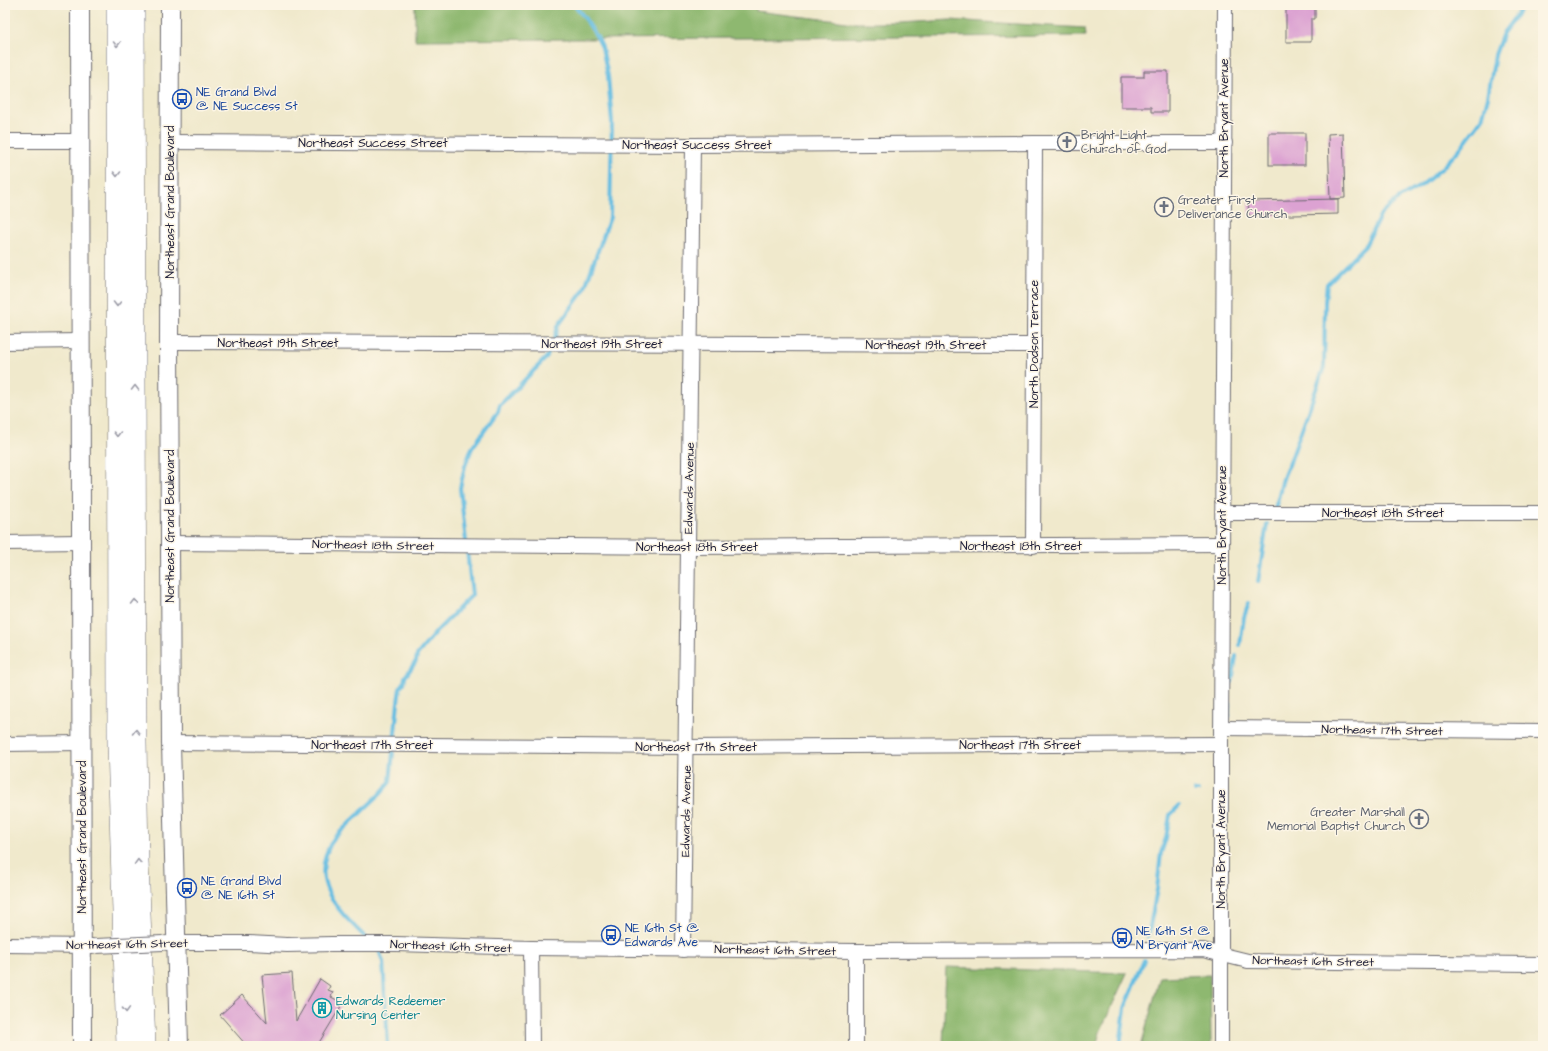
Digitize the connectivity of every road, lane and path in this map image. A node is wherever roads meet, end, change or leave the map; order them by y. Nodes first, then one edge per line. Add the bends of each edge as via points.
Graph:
1 (80, 5) edge
2 (117, 5) edge
3 (134, 5) edge
4 (170, 5) edge
5 (1225, 5) edge
6 (5, 141) edge
7 (80, 141) junction
8 (170, 142) junction
9 (1035, 143) junction
10 (1225, 143) junction
11 (693, 146) junction
12 (81, 341) junction
13 (5, 342) edge
14 (169, 342) junction
15 (691, 345) junction
16 (1034, 345) junction
17 (1223, 513) junction
18 (1543, 513) edge
19 (81, 542) junction
20 (5, 543) edge
21 (171, 543) junction
22 (1222, 544) junction
23 (1033, 546) junction
24 (688, 548) junction
25 (1221, 728) junction
26 (1543, 731) edge
27 (81, 743) junction
28 (171, 743) junction
29 (5, 744) edge
30 (1221, 744) junction
31 (687, 747) junction
32 (169, 943) junction
33 (5, 945) edge
34 (89, 946) junction
35 (531, 948) junction
36 (683, 950) junction
37 (856, 951) junction
38 (1222, 954) junction
39 (1543, 964) edge
40 (82, 1046) edge
41 (127, 1046) edge
42 (145, 1046) edge
43 (179, 1046) edge
44 (532, 1046) edge
45 (856, 1046) edge
46 (1221, 1046) edge

1 - 7 main road, Northeast Grand Boulevard
2 -> 41 highway via 118,744
42 -> 3 highway via 136,742
4 - 8 main road, Northeast Grand Boulevard
5 - 10 street, North Bryant Avenue
6 - 7 street
7 - 12 main road, Northeast Grand Boulevard
8 - 11 street, Northeast Success Street
8 - 14 main road, Northeast Grand Boulevard
9 - 10 street, Northeast Success Street
9 - 11 street, Northeast Success Street
9 - 16 street, North Dodson Terrace
10 - 17 street, North Bryant Avenue
11 - 15 street, Edwards Avenue
12 - 13 street
12 - 19 main road, Northeast Grand Boulevard
14 - 15 street, Northeast 19th Street
14 - 21 main road, Northeast Grand Boulevard
15 - 16 street, Northeast 19th Street
15 - 24 street, Edwards Avenue
16 - 23 street, North Dodson Terrace
17 - 18 street, Northeast 18th Street
17 - 22 street, North Bryant Avenue
19 - 20 street
19 - 27 main road, Northeast Grand Boulevard
21 - 24 street, Northeast 18th Street
21 - 28 main road, Northeast Grand Boulevard
22 - 23 street, Northeast 18th Street
22 - 25 street, North Bryant Avenue
23 - 24 street, Northeast 18th Street
24 - 31 street, Edwards Avenue
25 - 26 street, Northeast 17th Street
25 - 30 street, North Bryant Avenue
27 - 29 street
27 - 34 main road, Northeast Grand Boulevard
28 - 31 street, Northeast 17th Street
28 - 32 main road, Northeast Grand Boulevard
30 - 31 street, Northeast 17th Street
30 - 38 street, North Bryant Avenue
31 - 36 street, Edwards Avenue
32 - 34 street, Northeast 16th Street, bridge
32 - 35 street, Northeast 16th Street via 396,944
32 - 43 main road, Northeast Grand Boulevard
33 - 34 street, Northeast 16th Street
34 - 40 main road, Northeast Grand Boulevard
35 - 36 street, Northeast 16th Street
35 - 44 street
36 - 37 street, Northeast 16th Street
37 - 38 street, Northeast 16th Street via 1202,950
37 - 45 street
38 - 39 street, Northeast 16th Street via 1248,961
38 - 46 street, North Bryant Avenue

